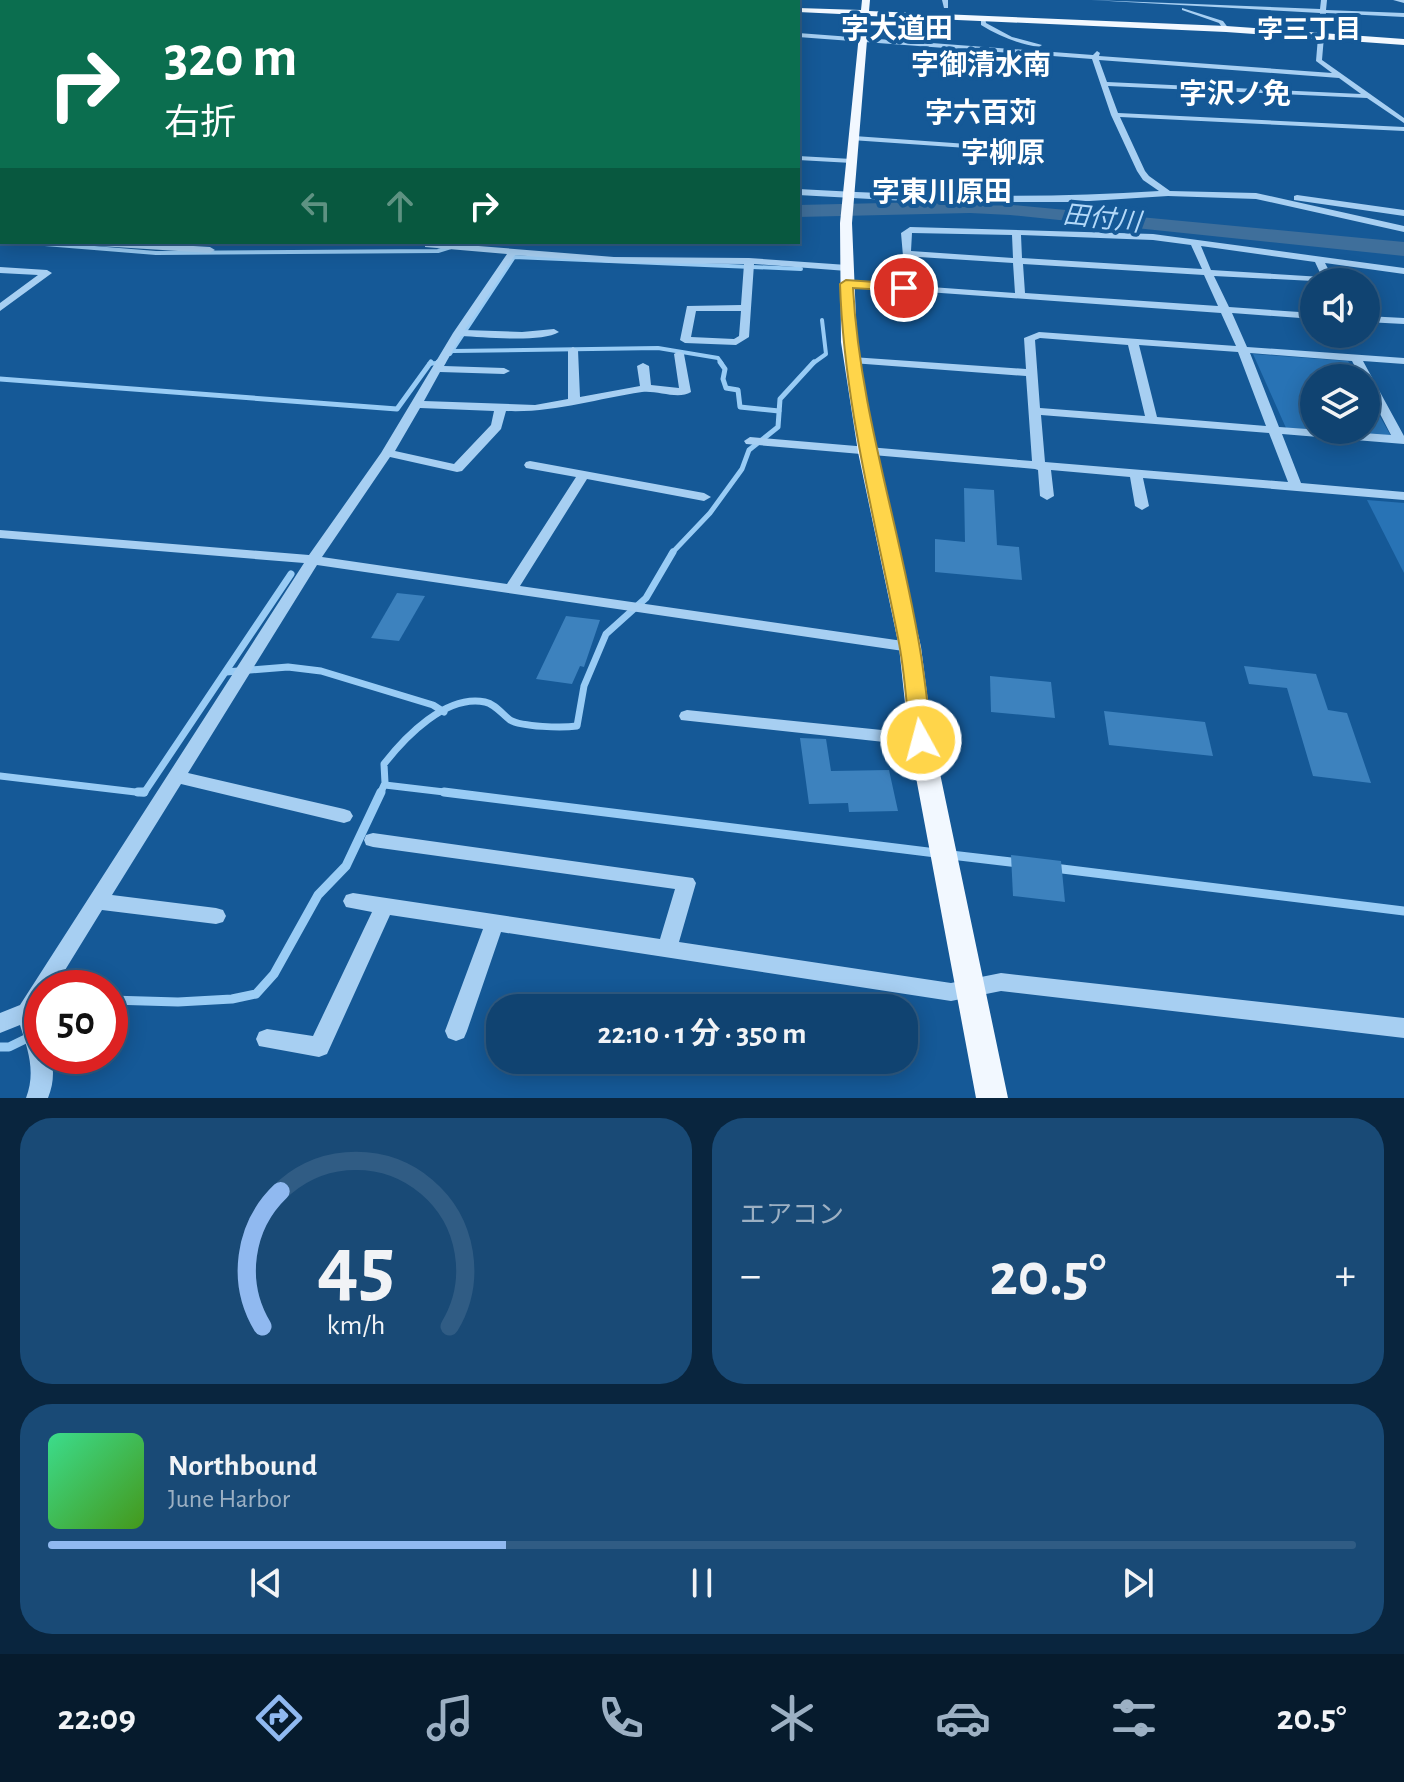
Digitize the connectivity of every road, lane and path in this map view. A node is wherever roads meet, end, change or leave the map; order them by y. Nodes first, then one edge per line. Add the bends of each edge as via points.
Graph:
1 (866, 0) edge
2 (1094, 0) edge
3 (1324, 0) edge
4 (1396, 0) edge
5 (1153, 1) edge
6 (1404, 1) edge
7 (800, 10) edge
8 (1323, 12) junction
9 (865, 13) junction
10 (1404, 15) edge
11 (983, 18) junction
12 (1226, 29) junction
13 (801, 35) edge
14 (1323, 35) junction
15 (861, 40) junction
16 (1404, 42) edge
17 (800, 44) dead end
18 (1095, 58) junction
19 (1340, 76) junction
20 (1104, 84) junction
21 (1367, 96) junction
22 (1115, 115) junction
23 (1404, 121) edge
24 (1294, 124) junction
25 (1404, 129) edge
26 (1301, 133) dead end
27 (854, 138) junction
28 (996, 148) dead end
29 (800, 158) edge
30 (852, 161) junction
31 (800, 193) edge
32 (1168, 193) junction
33 (1256, 196) junction
34 (847, 206) junction
35 (1404, 213) edge
36 (1404, 229) edge
37 (1016, 232) junction
38 (1194, 242) junction
39 (115, 244) edge
40 (428, 245) dead end
41 (210, 250) dead end
42 (512, 253) junction
43 (1318, 258) junction
44 (749, 261) junction
45 (1018, 261) junction
46 (0, 270) edge
47 (1404, 271) edge
48 (1207, 272) junction
49 (846, 276) junction
50 (1020, 294) junction
51 (0, 308) edge
52 (745, 308) junction
53 (1223, 310) junction
54 (1300, 315) edge
55 (1380, 320) edge
56 (1404, 321) edge
57 (554, 332) dead end
58 (458, 333) junction
59 (1133, 342) junction
60 (573, 350) dead end
61 (1243, 350) junction
62 (679, 354) dead end
63 (1356, 358) junction
64 (852, 360) junction
65 (1404, 361) edge
66 (643, 366) dead end
67 (438, 369) junction
68 (504, 371) dead end
69 (1030, 373) junction
70 (646, 388) junction
71 (574, 403) junction
72 (417, 404) junction
73 (500, 409) junction
74 (1034, 411) junction
75 (1152, 421) junction
76 (1276, 430) junction
77 (1402, 440) edge
78 (750, 441) dead end
79 (867, 452) junction
80 (387, 453) junction
81 (530, 465) dead end
82 (1042, 466) junction
83 (584, 474) junction
84 (1136, 474) junction
85 (1296, 487) junction
86 (1047, 496) dead end
87 (1404, 496) edge
88 (704, 497) dead end
89 (1142, 506) dead end
90 (0, 534) edge
91 (313, 560) junction
92 (511, 589) junction
93 (910, 647) junction
94 (687, 716) dead end
95 (921, 740) junction
96 (175, 776) junction
97 (344, 816) dead end
98 (373, 840) dead end
99 (96, 901) junction
100 (353, 901) dead end
101 (384, 907) junction
102 (216, 916) dead end
103 (495, 922) junction
104 (668, 947) junction
105 (56, 970) edge
106 (970, 987) junction
107 (24, 1019) edge
108 (0, 1023) edge
109 (1404, 1028) edge
110 (456, 1031) dead end
111 (267, 1039) dead end
112 (43, 1074) edge
113 (37, 1098) edge
114 (992, 1098) edge

1 - 9 main road
2 - 5 street
3 - 8 street
4 - 6 street
5 - 8 street
5 - 12 street via 1219,21
7 - 9 main road
8 - 10 street
8 - 14 street
9 - 11 main road
9 - 15 main road
11 - 12 main road
11 - 18 street via 986,26 1012,39 1092,49 1097,51
12 - 14 main road
13 - 15 street
13 - 17 street
14 - 16 main road
14 - 19 street via 1319,61
15 - 18 street
15 - 27 main road
18 - 19 street
18 - 20 street
19 - 21 street
20 - 21 street
20 - 22 street
21 - 23 street
22 - 24 street
22 - 32 street via 1146,178
24 - 25 street
24 - 26 street
27 - 28 street
27 - 30 main road
29 - 30 street
30 - 34 main road
31 - 34 street
32 - 33 street
32 - 34 street
33 - 35 street
33 - 36 street
34 - 49 main road
37 - 38 street
37 - 45 street
37 - 45 street via 910,230 906,254
38 - 43 street
38 - 48 street
39 - 41 street
40 - 42 street
42 - 44 street
42 - 58 street
43 - 47 street
43 - 48 street via 1329,280
44 - 49 street
44 - 52 street
45 - 48 street
45 - 50 street
46 - 51 street via 47,273
48 - 53 street
49 - 50 street
49 - 64 main road
50 - 53 street
52 - 52 street via 741,340 685,340 691,308
53 - 54 street
53 - 61 street
55 - 56 street
57 - 58 street
58 - 67 street
59 - 61 street
59 - 69 street via 1029,338
59 - 75 street
60 - 71 street
61 - 63 street
61 - 76 street
62 - 70 street via 685,392
63 - 65 street
63 - 77 street
64 - 69 street
64 - 79 main road
66 - 70 street
67 - 68 street
67 - 72 street
69 - 74 street
70 - 71 street
71 - 73 street
72 - 73 street
72 - 80 street
73 - 80 street via 497,426 457,468
74 - 75 street
74 - 82 street
75 - 76 street
76 - 77 street
76 - 85 street
78 - 79 street
79 - 82 street
79 - 93 main road
80 - 91 street
81 - 83 street
82 - 84 street
82 - 86 street
83 - 88 street
83 - 92 street
84 - 85 street
84 - 89 street
85 - 87 street
90 - 91 street
91 - 92 street
91 - 96 street
92 - 93 street
93 - 95 main road
94 - 95 street
95 - 106 main road
96 - 97 street
96 - 99 street
98 - 104 street via 686,883
99 - 102 street
99 - 105 street
100 - 101 street
101 - 103 street
101 - 111 street via 319,1047
103 - 104 street
103 - 110 street
104 - 106 street via 951,992
106 - 109 street via 1001,982
106 - 114 main road
107 - 108 street
112 - 113 street

